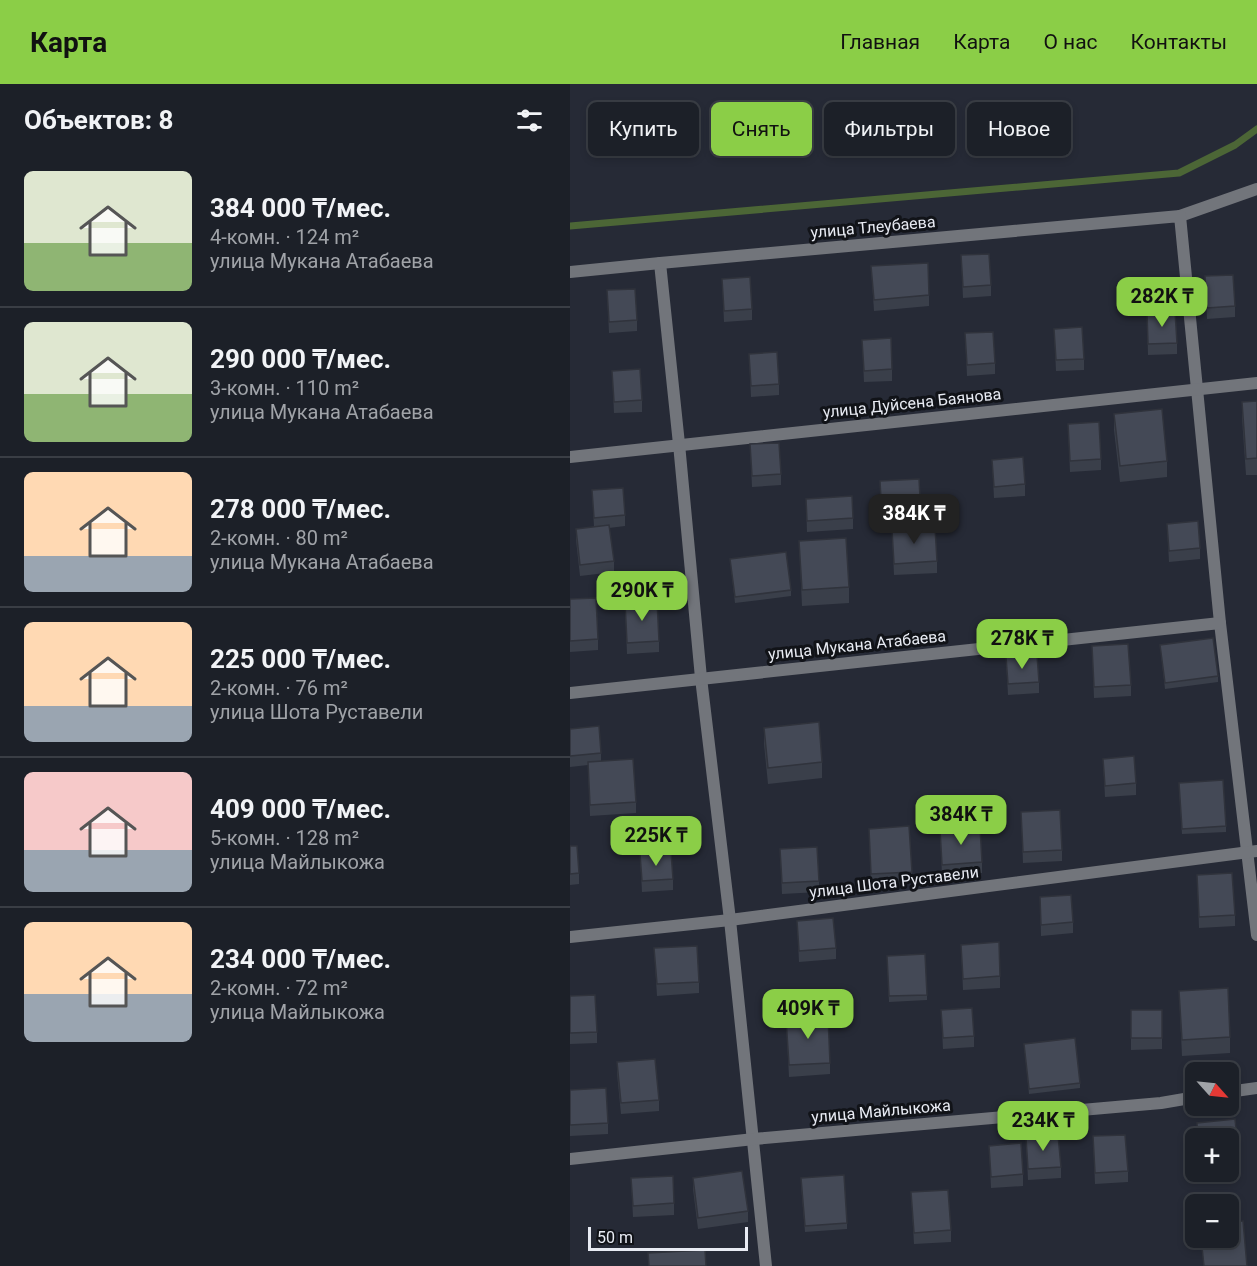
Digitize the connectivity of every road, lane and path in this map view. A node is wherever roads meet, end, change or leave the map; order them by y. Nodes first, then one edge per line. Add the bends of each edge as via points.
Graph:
1 (1257, 189) edge
2 (1180, 216) junction
3 (660, 262) junction
4 (570, 272) edge
5 (1257, 383) edge
6 (1198, 389) junction
7 (679, 444) junction
8 (570, 457) edge
9 (1220, 623) junction
10 (701, 678) junction
11 (570, 693) edge
12 (1252, 851) edge
13 (730, 920) junction
14 (1257, 935) edge
15 (570, 937) edge
16 (1257, 1088) edge
17 (1239, 1090) edge
18 (1185, 1099) edge
19 (754, 1139) junction
20 (570, 1159) edge
21 (766, 1266) edge

1 - 2 street, улица Тлеубаева
2 - 3 street, улица Тлеубаева
2 - 6 street
3 - 4 street, улица Тлеубаева
3 - 7 street
5 - 6 street, улица Дуйсена Баянова
6 - 7 street, улица Дуйсена Баянова
6 - 9 street
7 - 8 street, улица Дуйсена Баянова
7 - 10 street
9 - 10 street, улица Мукана Атабаева
9 - 12 street
10 - 11 street, улица Мукана Атабаева
10 - 13 street
12 - 13 street, улица Шота Руставели
12 - 14 street
13 - 15 street, улица Шота Руставели
13 - 19 street
16 - 17 street
18 - 19 street, улица Майлыкожа
19 - 20 street, улица Майлыкожа
19 - 21 street

